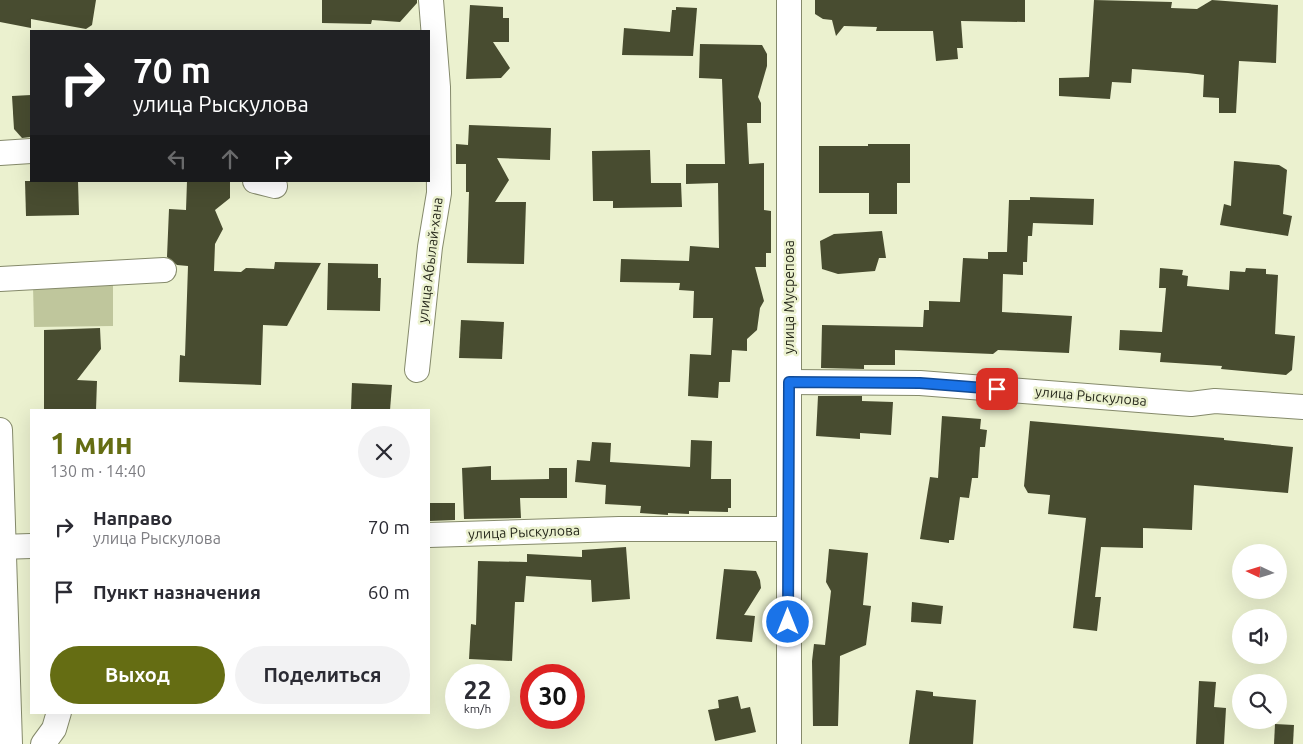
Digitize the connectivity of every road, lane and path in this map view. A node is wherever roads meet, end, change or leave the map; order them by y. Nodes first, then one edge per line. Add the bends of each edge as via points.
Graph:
1 (431, 0) edge
2 (789, 0) edge
3 (30, 151) edge
4 (0, 153) edge
5 (164, 270) dead end
6 (0, 279) edge
7 (417, 370) dead end
8 (789, 382) junction
9 (1303, 407) edge
10 (0, 430) edge
11 (788, 529) junction
12 (430, 535) edge
13 (30, 546) edge
14 (2, 547) edge
15 (58, 714) edge
16 (10, 744) edge
17 (43, 744) edge
18 (789, 744) edge

1 - 7 street, улица Абылай-хана via 438,87 439,193
2 - 8 street, улица Мусрепова
3 - 4 street
5 - 6 street
8 - 9 street, улица Рыскулова via 920,383 1191,404 1216,401
8 - 11 street, улица Мусрепова
10 - 14 street
11 - 12 street, улица Рыскулова via 619,529
11 - 18 street, улица Мусрепова
13 - 14 street
14 - 16 street
15 - 17 street via 54,729

